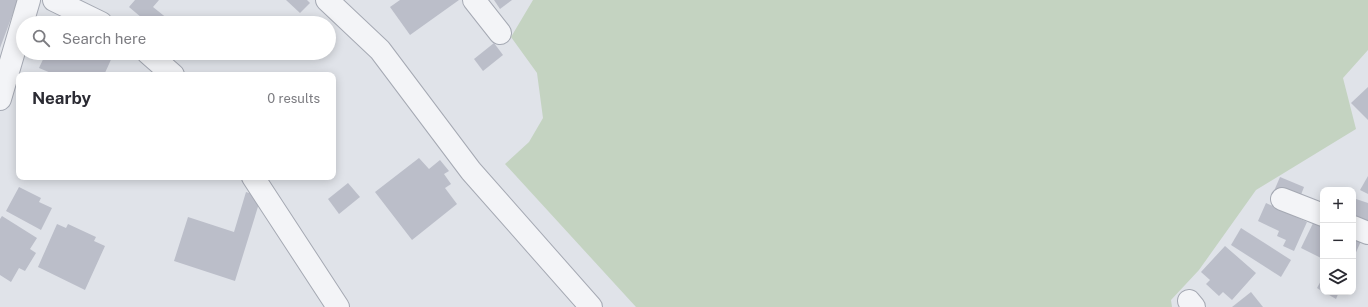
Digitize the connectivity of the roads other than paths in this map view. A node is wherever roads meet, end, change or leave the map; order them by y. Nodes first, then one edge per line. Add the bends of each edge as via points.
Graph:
1 (29, 0) edge
2 (54, 0) edge
3 (327, 0) edge
4 (474, 0) edge
5 (24, 16) edge
6 (87, 16) edge
7 (500, 33) dead end
8 (16, 44) edge
9 (156, 60) edge
10 (170, 72) edge
11 (0, 99) edge
12 (254, 180) edge
13 (1282, 199) dead end
14 (1320, 214) edge
15 (1356, 228) edge
16 (1368, 233) edge
17 (338, 307) edge
18 (591, 307) edge

1 - 5 street
2 - 6 street
3 - 18 street via 380,50 471,171
4 - 7 street
8 - 11 street
9 - 10 street
12 - 17 street
13 - 14 street
15 - 16 street

